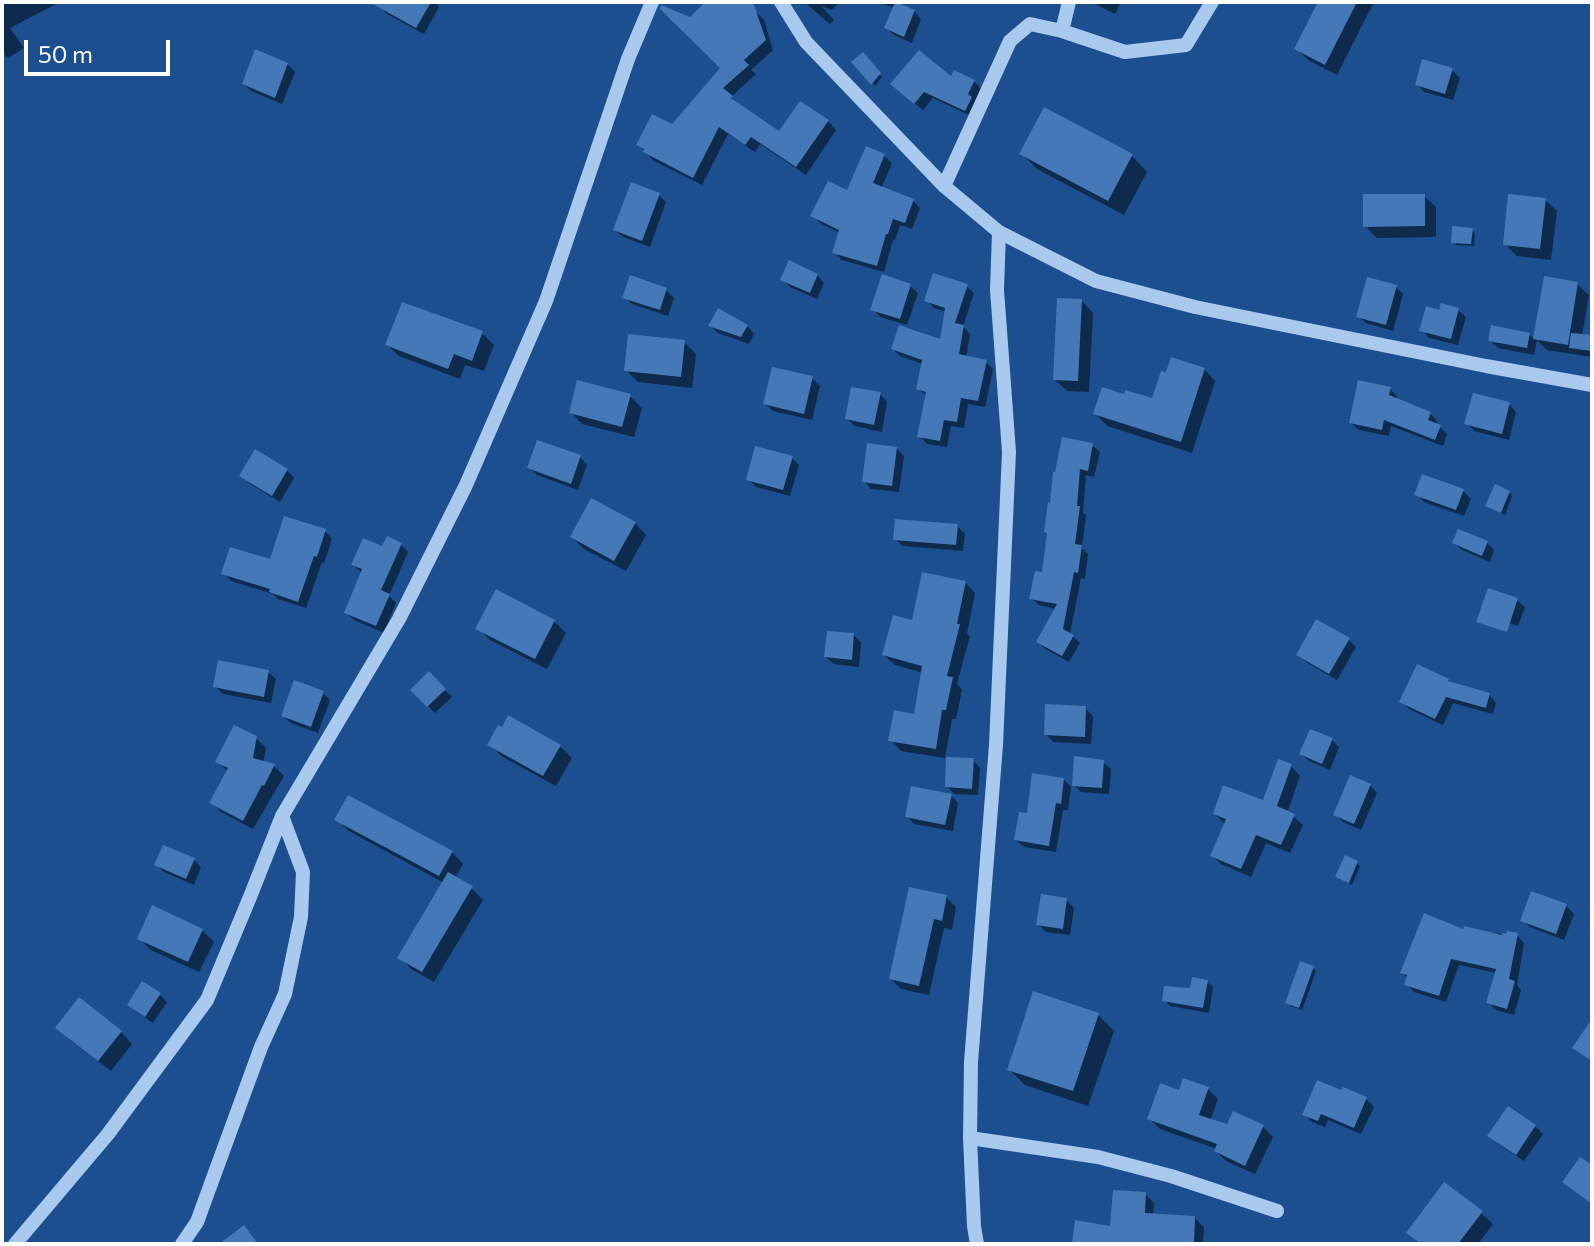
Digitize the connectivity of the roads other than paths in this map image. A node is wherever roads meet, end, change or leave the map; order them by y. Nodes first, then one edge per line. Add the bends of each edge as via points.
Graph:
1 (652, 2) edge
2 (781, 2) edge
3 (1069, 2) edge
4 (1212, 2) edge
5 (1062, 31) junction
6 (944, 186) junction
7 (999, 232) junction
8 (1592, 385) edge
9 (282, 816) junction
10 (970, 1138) junction
11 (1277, 1211) dead end
12 (15, 1244) edge
13 (182, 1244) edge
14 (977, 1244) edge

1 - 9 street via 546,301 466,485 399,619
2 - 6 street via 806,42
3 - 5 street
4 - 5 street via 1186,45 1125,52
5 - 6 street via 1030,24 1010,41
6 - 7 street
7 - 8 street via 1096,281 1195,307
7 - 10 street via 997,290 1009,452
9 - 12 street via 207,1000 108,1134
9 - 13 street via 303,872 301,917 285,994 197,1222
10 - 11 street via 1098,1157
10 - 14 street

